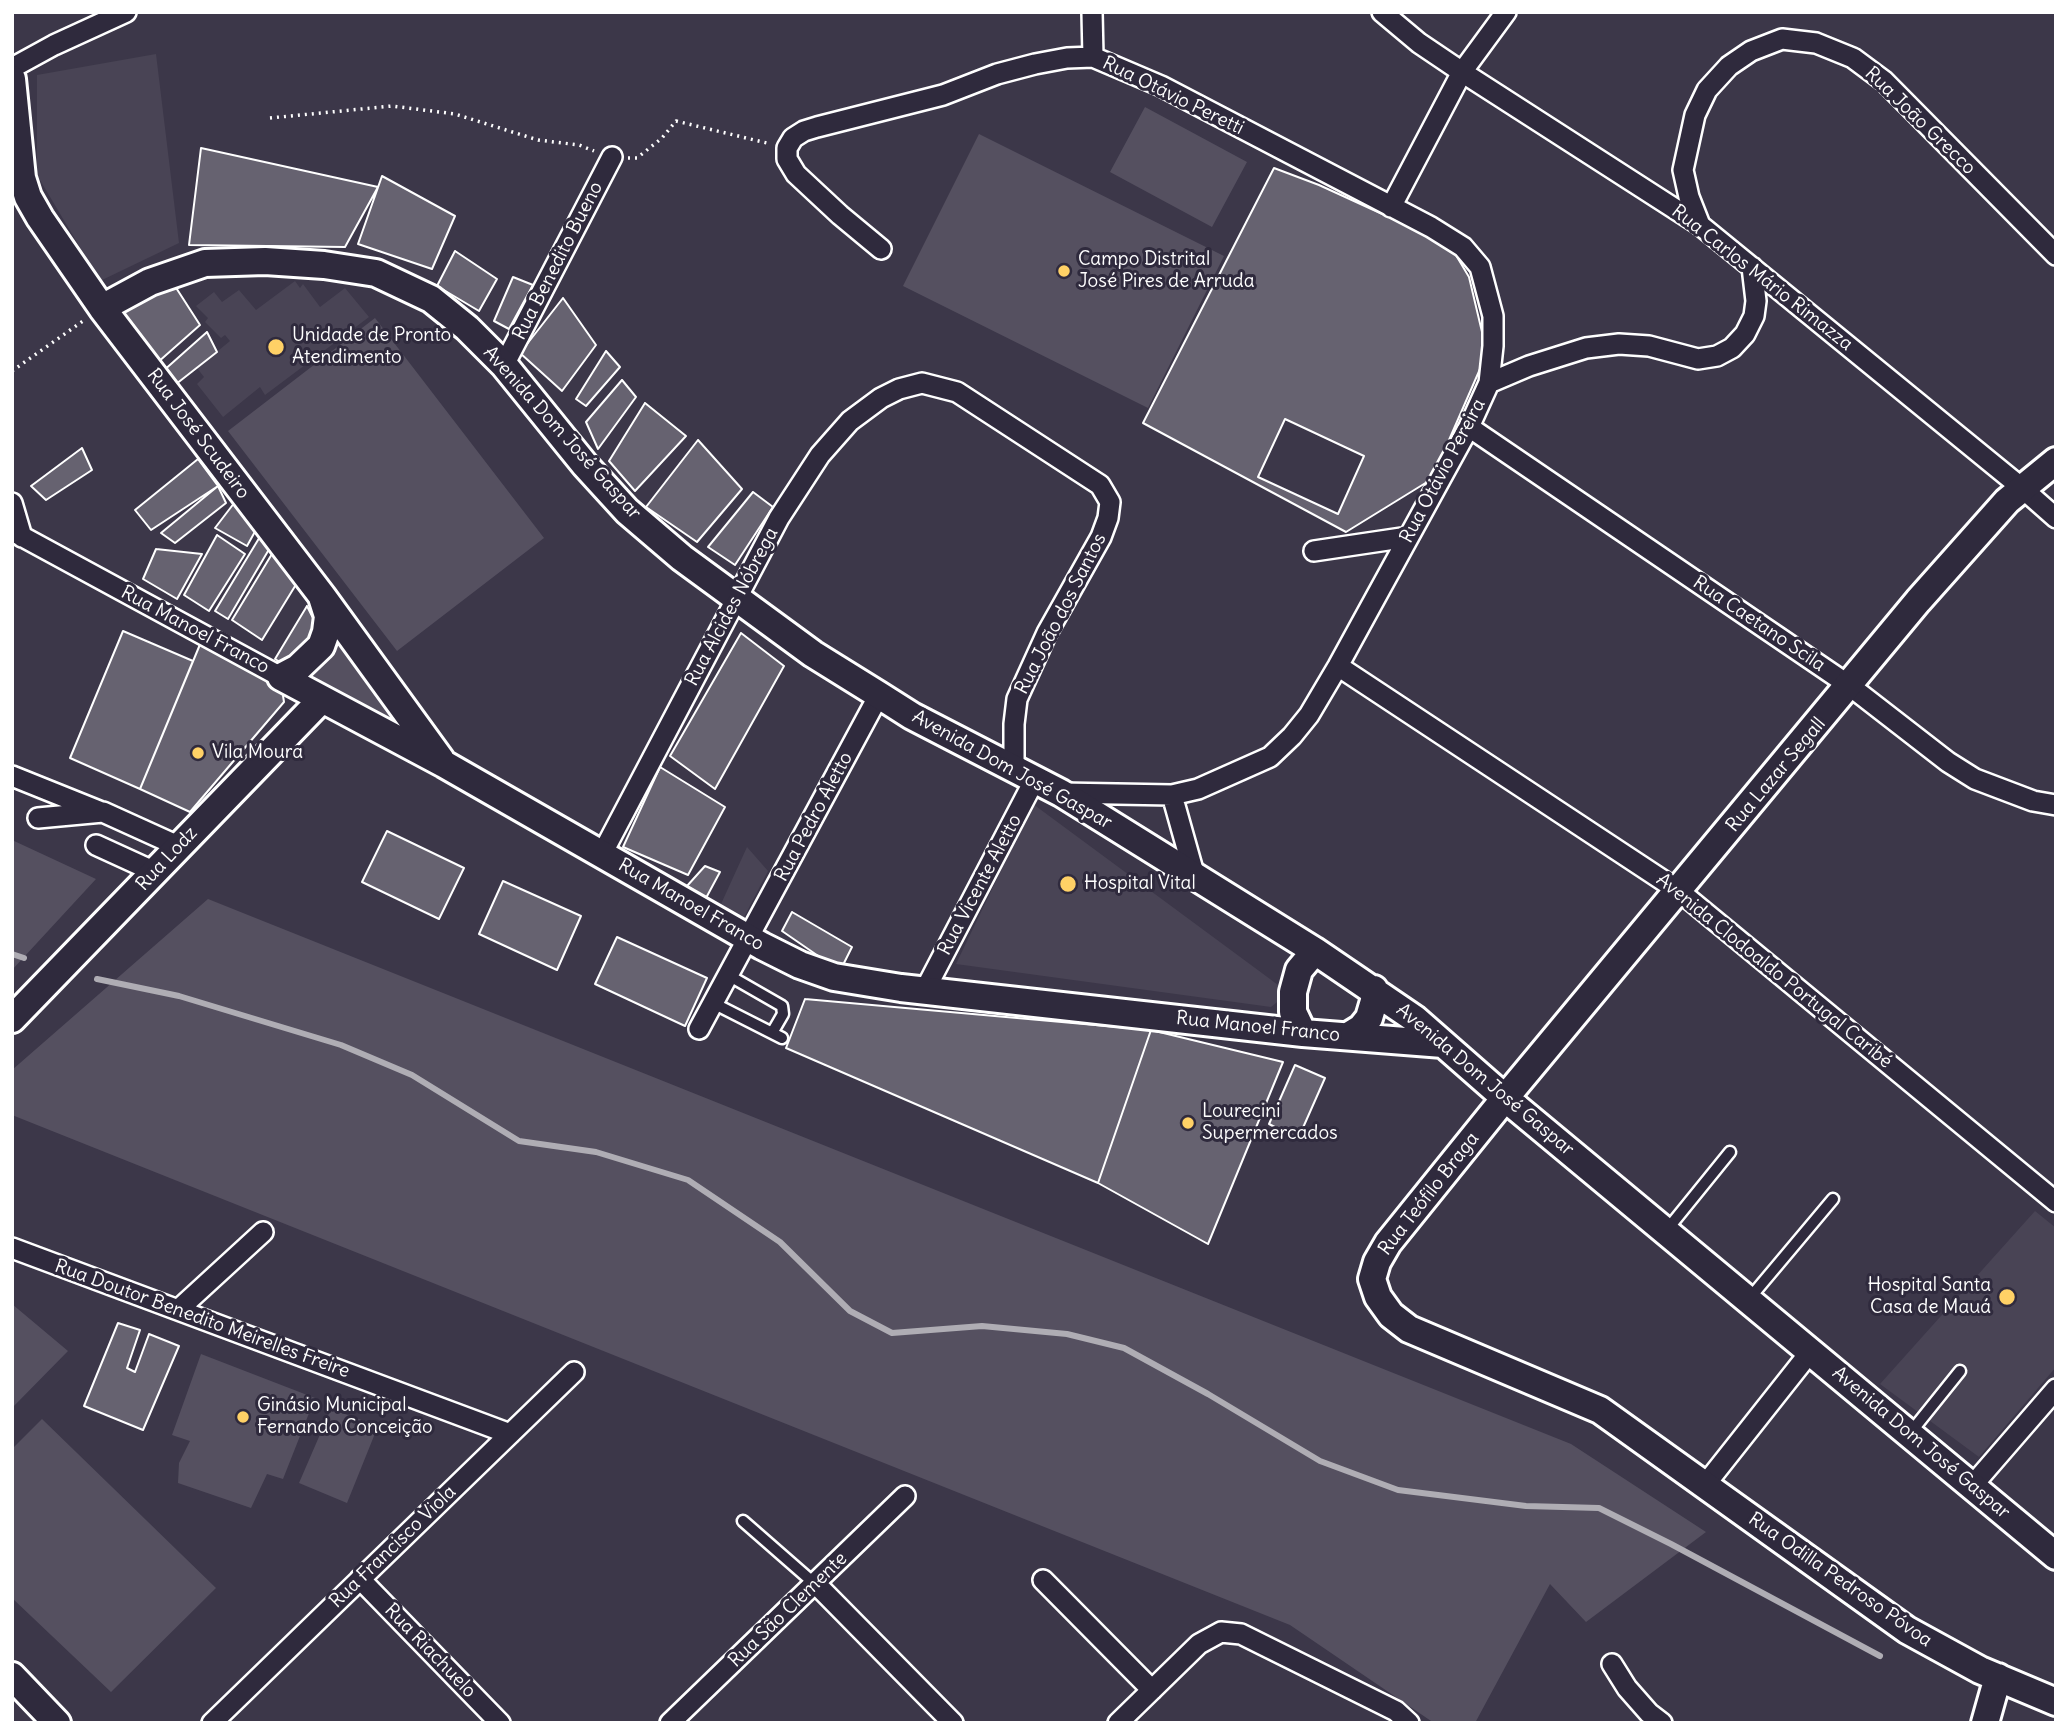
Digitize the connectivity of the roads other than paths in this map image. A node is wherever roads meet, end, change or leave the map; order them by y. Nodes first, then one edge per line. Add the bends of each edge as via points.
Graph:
1 (126, 12) edge
2 (1091, 12) edge
3 (1382, 12) edge
4 (1506, 12) edge
5 (1093, 57) junction
6 (12, 68) edge
7 (1462, 72) junction
8 (12, 79) edge
9 (612, 157) road end
10 (1391, 207) junction
11 (1700, 225) junction
12 (881, 249) dead end
13 (2056, 255) edge
14 (1752, 267) junction
15 (102, 308) junction
16 (504, 365) junction
17 (1489, 383) junction
18 (1469, 427) junction
19 (2056, 461) edge
20 (2022, 488) junction
21 (1110, 502) joint
22 (12, 503) edge
23 (2056, 518) edge
24 (17, 534) edge
25 (1408, 537) junction
26 (1314, 551) dead end
27 (322, 596) junction
28 (738, 599) junction
29 (1338, 666) junction
30 (282, 677) junction
31 (1850, 686) junction
32 (879, 695) junction
33 (322, 699) junction
34 (444, 764) junction
35 (1025, 773) junction
36 (12, 776) edge
37 (1061, 793) junction
38 (1172, 795) junction
39 (2056, 805) edge
40 (103, 812) junction
41 (38, 818) dead end
42 (96, 845) dead end
43 (178, 846) junction
44 (602, 854) junction
45 (155, 872) junction
46 (1195, 877) junction
47 (1679, 891) junction
48 (748, 938) junction
49 (1315, 951) junction
50 (728, 975) junction
51 (1374, 989) junction
52 (925, 990) junction
53 (713, 1003) junction
54 (12, 1019) edge
55 (699, 1029) dead end
56 (1303, 1033) junction
57 (1348, 1036) junction
58 (1443, 1044) junction
59 (1505, 1098) junction
60 (1730, 1152) dead end
61 (1833, 1199) dead end
62 (2056, 1202) edge
63 (1666, 1231) junction
64 (263, 1232) dead end
65 (12, 1248) edge
66 (1378, 1297) joint
67 (1749, 1300) junction
68 (178, 1310) junction
69 (1811, 1351) junction
70 (1960, 1371) dead end
71 (574, 1372) dead end
72 (2056, 1390) edge
73 (1910, 1433) junction
74 (510, 1434) junction
75 (1705, 1485) junction
76 (1972, 1486) junction
77 (905, 1496) dead end
78 (743, 1521) dead end
79 (2056, 1556) edge
80 (360, 1579) junction
81 (1042, 1580) dead end
82 (816, 1584) junction
83 (1612, 1664) dead end
84 (12, 1676) edge
85 (1998, 1677) junction
86 (1152, 1690) junction
87 (2056, 1702) edge
88 (57, 1723) edge
89 (212, 1723) edge
90 (500, 1723) edge
91 (670, 1723) edge
92 (953, 1723) edge
93 (1118, 1723) edge
94 (1409, 1723) edge
95 (1662, 1723) edge
96 (1985, 1723) edge

1 - 6 street
2 - 5 street
3 - 7 street, Rua Carlos Mário Rimazza
4 - 7 street
5 - 10 street, Rua Otávio Peretti via 1161,86
5 - 12 street, Rua Otávio Peretti via 1067,58 997,74 943,95 817,127 793,138 786,159 796,174
7 - 10 street
7 - 11 street, Rua Carlos Mário Rimazza
8 - 15 street, Rua José Scudeiro via 28,197
9 - 16 street, Rua Benedito Bueno
10 - 17 street, Rua Otávio Peretti via 1463,247 1480,267 1493,316
11 - 13 street, Rua João Grecco via 1683,170 1695,115 1707,90 1730,66 1751,51 1782,39 1816,43 1853,58 1884,81
11 - 14 street, Rua Carlos Mário Rimazza
14 - 17 street, Rua Otávio Pereira via 1754,316 1745,334 1717,356 1699,359 1649,346 1619,344 1586,348
14 - 20 street, Rua Carlos Mário Rimazza
15 - 16 street, Avenida Dom José Gaspar via 150,282 205,263 324,265 376,273 431,299
15 - 27 street, Rua José Scudeiro
16 - 28 street, Avenida Dom José Gaspar via 627,511
17 - 18 street, Rua Otávio Pereira
18 - 25 street, Rua Otávio Pereira
18 - 31 street, Rua Caetano Scila
19 - 20 street, Rua Lazar Segall
20 - 23 street, Rua Carlos Mário Rimazza
20 - 31 street, Rua Lazar Segall via 1967,544
21 - 28 street, Rua Alcides Nóbrega via 1100,485 957,393 922,383 881,398 850,421 820,455 779,518
21 - 35 street, Rua João dos Santos via 1101,537 1047,633 1017,699 1014,724
22 - 24 street
24 - 30 street, Rua Manoel Franco
25 - 26 street
25 - 29 street, Rua Otávio Pereira
27 - 30 street via 328,617 321,646
27 - 34 street, Rua José Scudeiro
28 - 32 street, Avenida Dom José Gaspar
28 - 44 street, Rua Alcides Nóbrega
29 - 38 street, Rua Otávio Pereira via 1309,715 1270,757 1198,789
29 - 47 street, Avenida Clodoaldo Portugal Caribé
30 - 33 street, Rua Manoel Franco
31 - 39 street, Rua Caetano Scila via 1975,779
31 - 47 street, Rua Lazar Segall
32 - 35 street, Avenida Dom José Gaspar
32 - 48 street, Rua Pedro Aletto
33 - 34 street, Rua Manoel Franco
33 - 43 street, Rua Lodz
34 - 44 street, Rua Manoel Franco
35 - 37 street, Avenida Dom José Gaspar
35 - 52 street, Rua Vicente Aletto
36 - 40 street
37 - 38 street, Rua Otávio Pereira
37 - 46 street, Avenida Dom José Gaspar
38 - 46 street
40 - 41 street
40 - 43 street
42 - 45 street
43 - 45 street, Rua Lodz
44 - 48 street, Rua Manoel Franco
45 - 54 street, Rua Lodz
46 - 49 street, Avenida Dom José Gaspar
47 - 59 street, Rua Lazar Segall
47 - 62 street, Avenida Clodoaldo Portugal Caribé
48 - 50 street, Rua Pedro Aletto
48 - 52 street, Rua Manoel Franco via 834,977
49 - 51 street, Avenida Dom José Gaspar
49 - 56 street via 1299,970 1293,992 1293,1012
50 - 53 street, Rua Pedro Aletto
50 - 53 lane via 782,1006 777,1036
51 - 57 street via 1369,1018
51 - 58 street, Avenida Dom José Gaspar
52 - 56 street, Rua Manoel Franco
53 - 55 street, Rua Pedro Aletto
56 - 57 street, Rua Manoel Franco
57 - 58 street, Rua Manoel Franco
58 - 59 street, Avenida Dom José Gaspar
59 - 63 street, Avenida Dom José Gaspar
59 - 66 street, Rua Teófilo Braga via 1388,1243 1372,1279
60 - 63 lane
61 - 67 lane
63 - 67 street, Avenida Dom José Gaspar
64 - 68 street
65 - 68 street, Rua Doutor Benedito Meirelles Freire
66 - 75 street, Rua Odilla Pedroso Póvoa via 1409,1329 1600,1410
67 - 69 street, Avenida Dom José Gaspar
68 - 74 street, Rua Doutor Benedito Meirelles Freire
69 - 73 street, Avenida Dom José Gaspar
69 - 75 street
70 - 73 lane
71 - 74 street, Rua Francisco Viola
72 - 76 street
73 - 76 street, Avenida Dom José Gaspar
74 - 80 street, Rua Francisco Viola
75 - 85 street, Rua Odilla Pedroso Póvoa via 1907,1630
76 - 79 street, Avenida Dom José Gaspar
77 - 82 street, Rua São Clemente
78 - 82 lane
80 - 89 street, Rua Francisco Viola
80 - 90 street, Rua Riachuelo
81 - 86 street
82 - 91 street, Rua São Clemente
82 - 92 street
83 - 95 street via 1634,1697
84 - 88 street
85 - 87 street, Rua Odilla Pedroso Póvoa
85 - 96 street
86 - 93 street
86 - 94 street via 1199,1644 1221,1632 1241,1634 1396,1711

